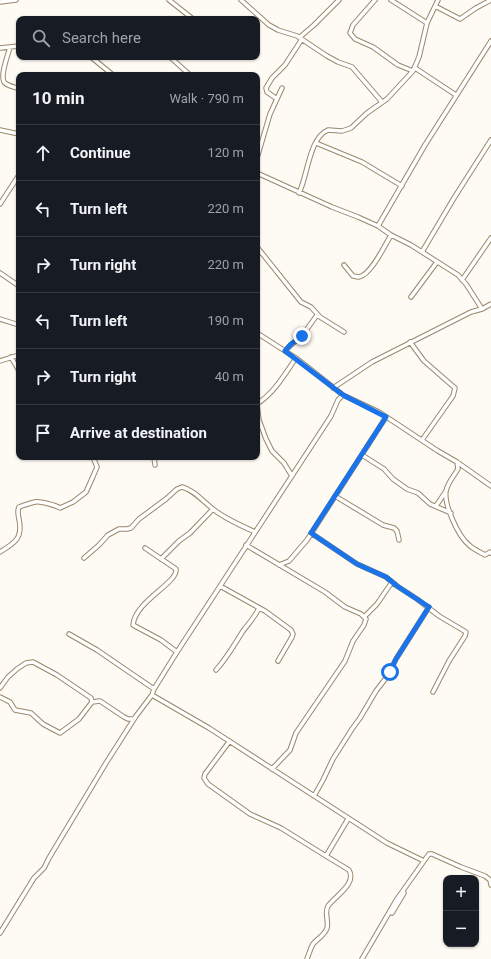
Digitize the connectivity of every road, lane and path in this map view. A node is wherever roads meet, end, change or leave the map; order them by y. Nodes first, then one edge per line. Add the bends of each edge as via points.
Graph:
1 (16, 0) edge
2 (169, 0) edge
3 (339, 0) edge
4 (375, 0) edge
5 (391, 0) edge
6 (438, 0) edge
7 (491, 0) edge
8 (244, 1) edge
9 (0, 2) edge
10 (435, 6) junction
11 (189, 16) edge
12 (260, 16) edge
13 (260, 16) edge
14 (427, 23) junction
15 (301, 38) junction
16 (491, 41) edge
17 (16, 46) edge
18 (10, 47) junction
19 (0, 48) edge
20 (95, 60) edge
21 (173, 60) edge
22 (414, 70) junction
23 (109, 72) edge
24 (187, 72) edge
25 (16, 88) edge
26 (282, 88) dead end
27 (456, 95) junction
28 (277, 99) junction
29 (382, 102) junction
30 (0, 130) edge
31 (16, 133) edge
32 (491, 140) edge
33 (316, 143) junction
34 (260, 150) edge
35 (260, 174) edge
36 (16, 180) edge
37 (402, 186) junction
38 (299, 193) junction
39 (0, 204) edge
40 (378, 226) junction
41 (390, 235) junction
42 (491, 238) edge
43 (260, 251) edge
44 (422, 252) junction
45 (436, 262) junction
46 (344, 265) dead end
47 (0, 273) edge
48 (462, 280) junction
49 (16, 284) edge
50 (411, 297) dead end
51 (491, 304) edge
52 (482, 309) junction
53 (317, 315) junction
54 (0, 319) edge
55 (16, 324) edge
56 (344, 332) dead end
57 (260, 335) edge
58 (410, 342) junction
59 (285, 351) junction
60 (16, 356) edge
61 (11, 357) junction
62 (296, 358) junction
63 (0, 361) edge
64 (16, 366) edge
65 (335, 389) junction
66 (343, 395) junction
67 (338, 400) junction
68 (260, 403) edge
69 (386, 417) junction
70 (260, 424) edge
71 (422, 440) junction
72 (362, 455) junction
73 (94, 460) edge
74 (154, 460) edge
75 (457, 462) junction
76 (155, 465) dead end
77 (292, 476) junction
78 (491, 486) edge
79 (446, 491) junction
80 (335, 496) junction
81 (436, 506) junction
82 (213, 509) junction
83 (451, 513) junction
84 (255, 532) junction
85 (311, 533) junction
86 (399, 540) dead end
87 (246, 545) junction
88 (144, 548) dead end
89 (0, 552) edge
90 (491, 553) edge
91 (84, 558) dead end
92 (161, 559) junction
93 (289, 561) junction
94 (279, 565) junction
95 (289, 571) junction
96 (392, 582) junction
97 (220, 586) junction
98 (429, 607) junction
99 (258, 608) junction
100 (365, 616) junction
101 (69, 634) dead end
102 (177, 652) junction
103 (278, 661) dead end
104 (216, 670) dead end
105 (0, 688) edge
106 (154, 689) junction
107 (433, 692) dead end
108 (152, 695) junction
109 (0, 697) edge
110 (92, 702) junction
111 (134, 719) junction
112 (229, 742) junction
113 (272, 769) junction
114 (314, 796) junction
115 (348, 819) junction
116 (326, 856) junction
117 (424, 861) junction
118 (491, 885) edge
119 (0, 933) edge
120 (307, 959) edge
121 (363, 959) edge

1 - 9 street
2 - 11 street
3 - 15 street
4 - 22 street via 355,22 350,33 355,39 373,47 398,65
5 - 14 street
6 - 10 street
7 - 10 street via 460,19
8 - 12 street
10 - 14 street
13 - 15 street via 278,30
14 - 22 street
15 - 28 street via 285,65 266,88 267,92
15 - 29 street via 327,56 352,67
16 - 27 street
17 - 18 street
18 - 19 street
18 - 25 street via 2,78 6,84
20 - 23 street
21 - 24 street
22 - 27 street
22 - 29 street via 394,93
26 - 28 street
27 - 37 street
28 - 34 street
29 - 33 street via 361,117 351,128 342,131 328,130 319,136
30 - 31 street
32 - 44 street
33 - 37 street via 362,162
33 - 38 street
35 - 38 street
36 - 39 street
37 - 40 street
38 - 40 street
40 - 41 street
41 - 44 street
41 - 46 street via 365,275 353,276
42 - 48 street
43 - 53 street via 300,300 311,307
44 - 45 street
45 - 48 street
45 - 50 street
47 - 49 street
48 - 52 street
51 - 52 street
52 - 58 street
53 - 56 street
53 - 59 street via 302,336
54 - 55 street
57 - 59 street
58 - 65 street via 372,362
58 - 71 street via 424,361 455,388 453,396
59 - 62 street
60 - 61 street
61 - 63 street
61 - 64 street
62 - 65 street
62 - 68 street via 274,391
65 - 66 street
65 - 67 street
66 - 67 street
66 - 69 street
67 - 77 street via 331,416
69 - 71 street
69 - 72 street
70 - 77 street via 272,450
71 - 75 street
72 - 80 street
72 - 81 street via 384,469 407,489 418,493
73 - 89 street via 96,467 86,492 81,497 60,508 53,504 38,502 19,506 20,535
74 - 76 street
75 - 78 street
75 - 79 street via 458,469
77 - 84 street
79 - 81 street
79 - 83 street via 447,505
80 - 85 street
80 - 86 street via 383,525 394,528
81 - 83 street
82 - 84 street
82 - 91 street via 192,491 182,487 139,518 128,530 119,529 108,535
82 - 92 street
83 - 90 street via 458,530 468,544 485,554
84 - 87 street
85 - 93 street
85 - 96 street via 357,564
87 - 94 street
87 - 97 street
88 - 92 street
92 - 102 street via 176,569 175,576 144,604 132,625 161,640
93 - 94 street
93 - 95 street
94 - 95 street
95 - 100 street via 345,607
96 - 98 street
96 - 100 street
97 - 99 street
97 - 102 street
98 - 107 street via 464,630 466,634
98 - 114 street via 333,759
99 - 103 street via 292,631 292,637
99 - 104 street via 253,619
100 - 113 street via 364,625 353,641 345,661 296,733 290,750
101 - 106 street
102 - 106 street
105 - 110 street via 17,669 33,662 92,698
106 - 108 street
108 - 111 street
108 - 112 street
109 - 110 street via 10,702 15,710 31,713 43,724 60,733 79,719
110 - 111 street via 100,701 124,718
111 - 119 street via 44,868 34,878
112 - 113 street
112 - 116 street via 205,774 205,781 250,814 281,828
113 - 114 street
114 - 115 street
115 - 116 street
115 - 117 street via 387,843
116 - 120 street via 349,870 350,877 348,885 328,907 327,929 313,945
117 - 118 street via 432,854 485,876
117 - 121 street via 397,899

